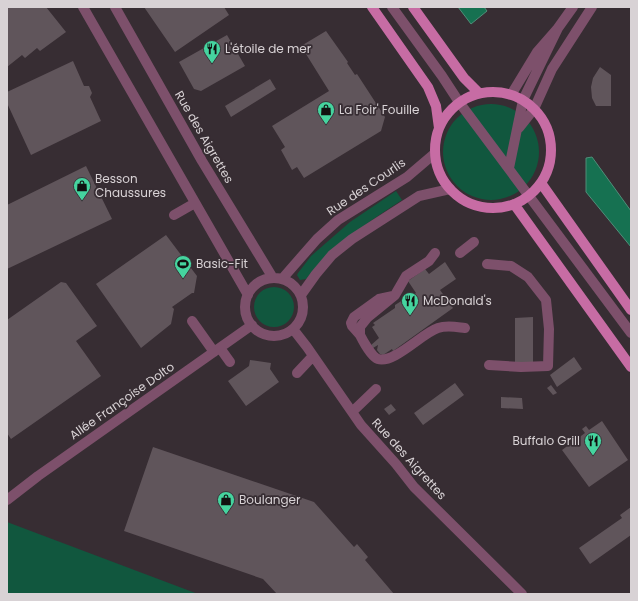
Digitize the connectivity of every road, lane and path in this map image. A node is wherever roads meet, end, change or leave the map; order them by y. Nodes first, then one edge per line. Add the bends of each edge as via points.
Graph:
1 (83, 7) edge
2 (115, 7) edge
3 (372, 7) edge
4 (392, 7) edge
5 (413, 7) edge
6 (573, 7) edge
7 (592, 7) edge
8 (558, 28) junction
9 (479, 93) junction
10 (511, 94) junction
11 (523, 100) junction
12 (459, 102) junction
13 (534, 109) junction
14 (439, 128) junction
15 (518, 129) junction
16 (434, 154) junction
17 (509, 168) junction
18 (541, 183) junction
19 (450, 189) junction
20 (529, 195) junction
21 (195, 203) junction
22 (514, 204) junction
23 (174, 215) dead end
24 (474, 242) dead end
25 (435, 253) dead end
26 (460, 253) dead end
27 (487, 264) dead end
28 (277, 278) junction
29 (248, 295) junction
30 (301, 295) junction
31 (631, 310) edge
32 (192, 321) dead end
33 (252, 325) junction
34 (465, 328) dead end
35 (293, 329) junction
36 (631, 333) edge
37 (217, 350) junction
38 (313, 356) junction
39 (230, 362) dead end
40 (488, 365) dead end
41 (631, 367) edge
42 (297, 373) dead end
43 (376, 389) dead end
44 (352, 412) junction
45 (7, 500) edge
46 (518, 593) edge

1 - 21 street
2 - 28 street, Rue des Aigrettes via 202,161
3 - 14 main road via 428,87 436,106
4 - 12 street
5 - 9 main road via 464,78
6 - 8 street
7 - 13 street via 552,69
8 - 10 street via 537,52
8 - 11 street
9 - 10 main road
9 - 12 main road
10 - 11 main road
11 - 13 main road
11 - 15 street
12 - 14 main road via 447,113
12 - 17 street
13 - 15 street
13 - 18 main road via 544,122 550,137 551,153
14 - 16 main road
15 - 17 street
16 - 19 main road via 439,173
16 - 28 street, Rue des Courlis via 407,177 338,220
17 - 20 street
18 - 20 main road
18 - 31 main road
19 - 22 main road via 459,198 480,207 498,208
19 - 30 street via 419,196 352,238 328,260
20 - 22 main road
20 - 36 street
21 - 23 street
21 - 29 street
22 - 41 main road
24 - 26 street
25 - 34 street via 429,261 406,276 395,295 368,317 360,327 360,335 379,360 395,356 436,328
27 - 40 street via 511,266 528,277 546,300 549,329 548,366
28 - 29 street via 265,279
28 - 30 street, Rue des Aigrettes via 290,282
29 - 33 street via 245,307
30 - 35 street via 302,313
32 - 37 street
33 - 35 street via 259,331 272,335
33 - 37 street, Allée Françoise Dolto
35 - 38 street, Rue des Aigrettes
37 - 39 street
37 - 45 street, Allée Françoise Dolto
38 - 42 street
38 - 44 street, Rue des Aigrettes
43 - 44 street
44 - 46 street, Rue des Aigrettes via 414,487

